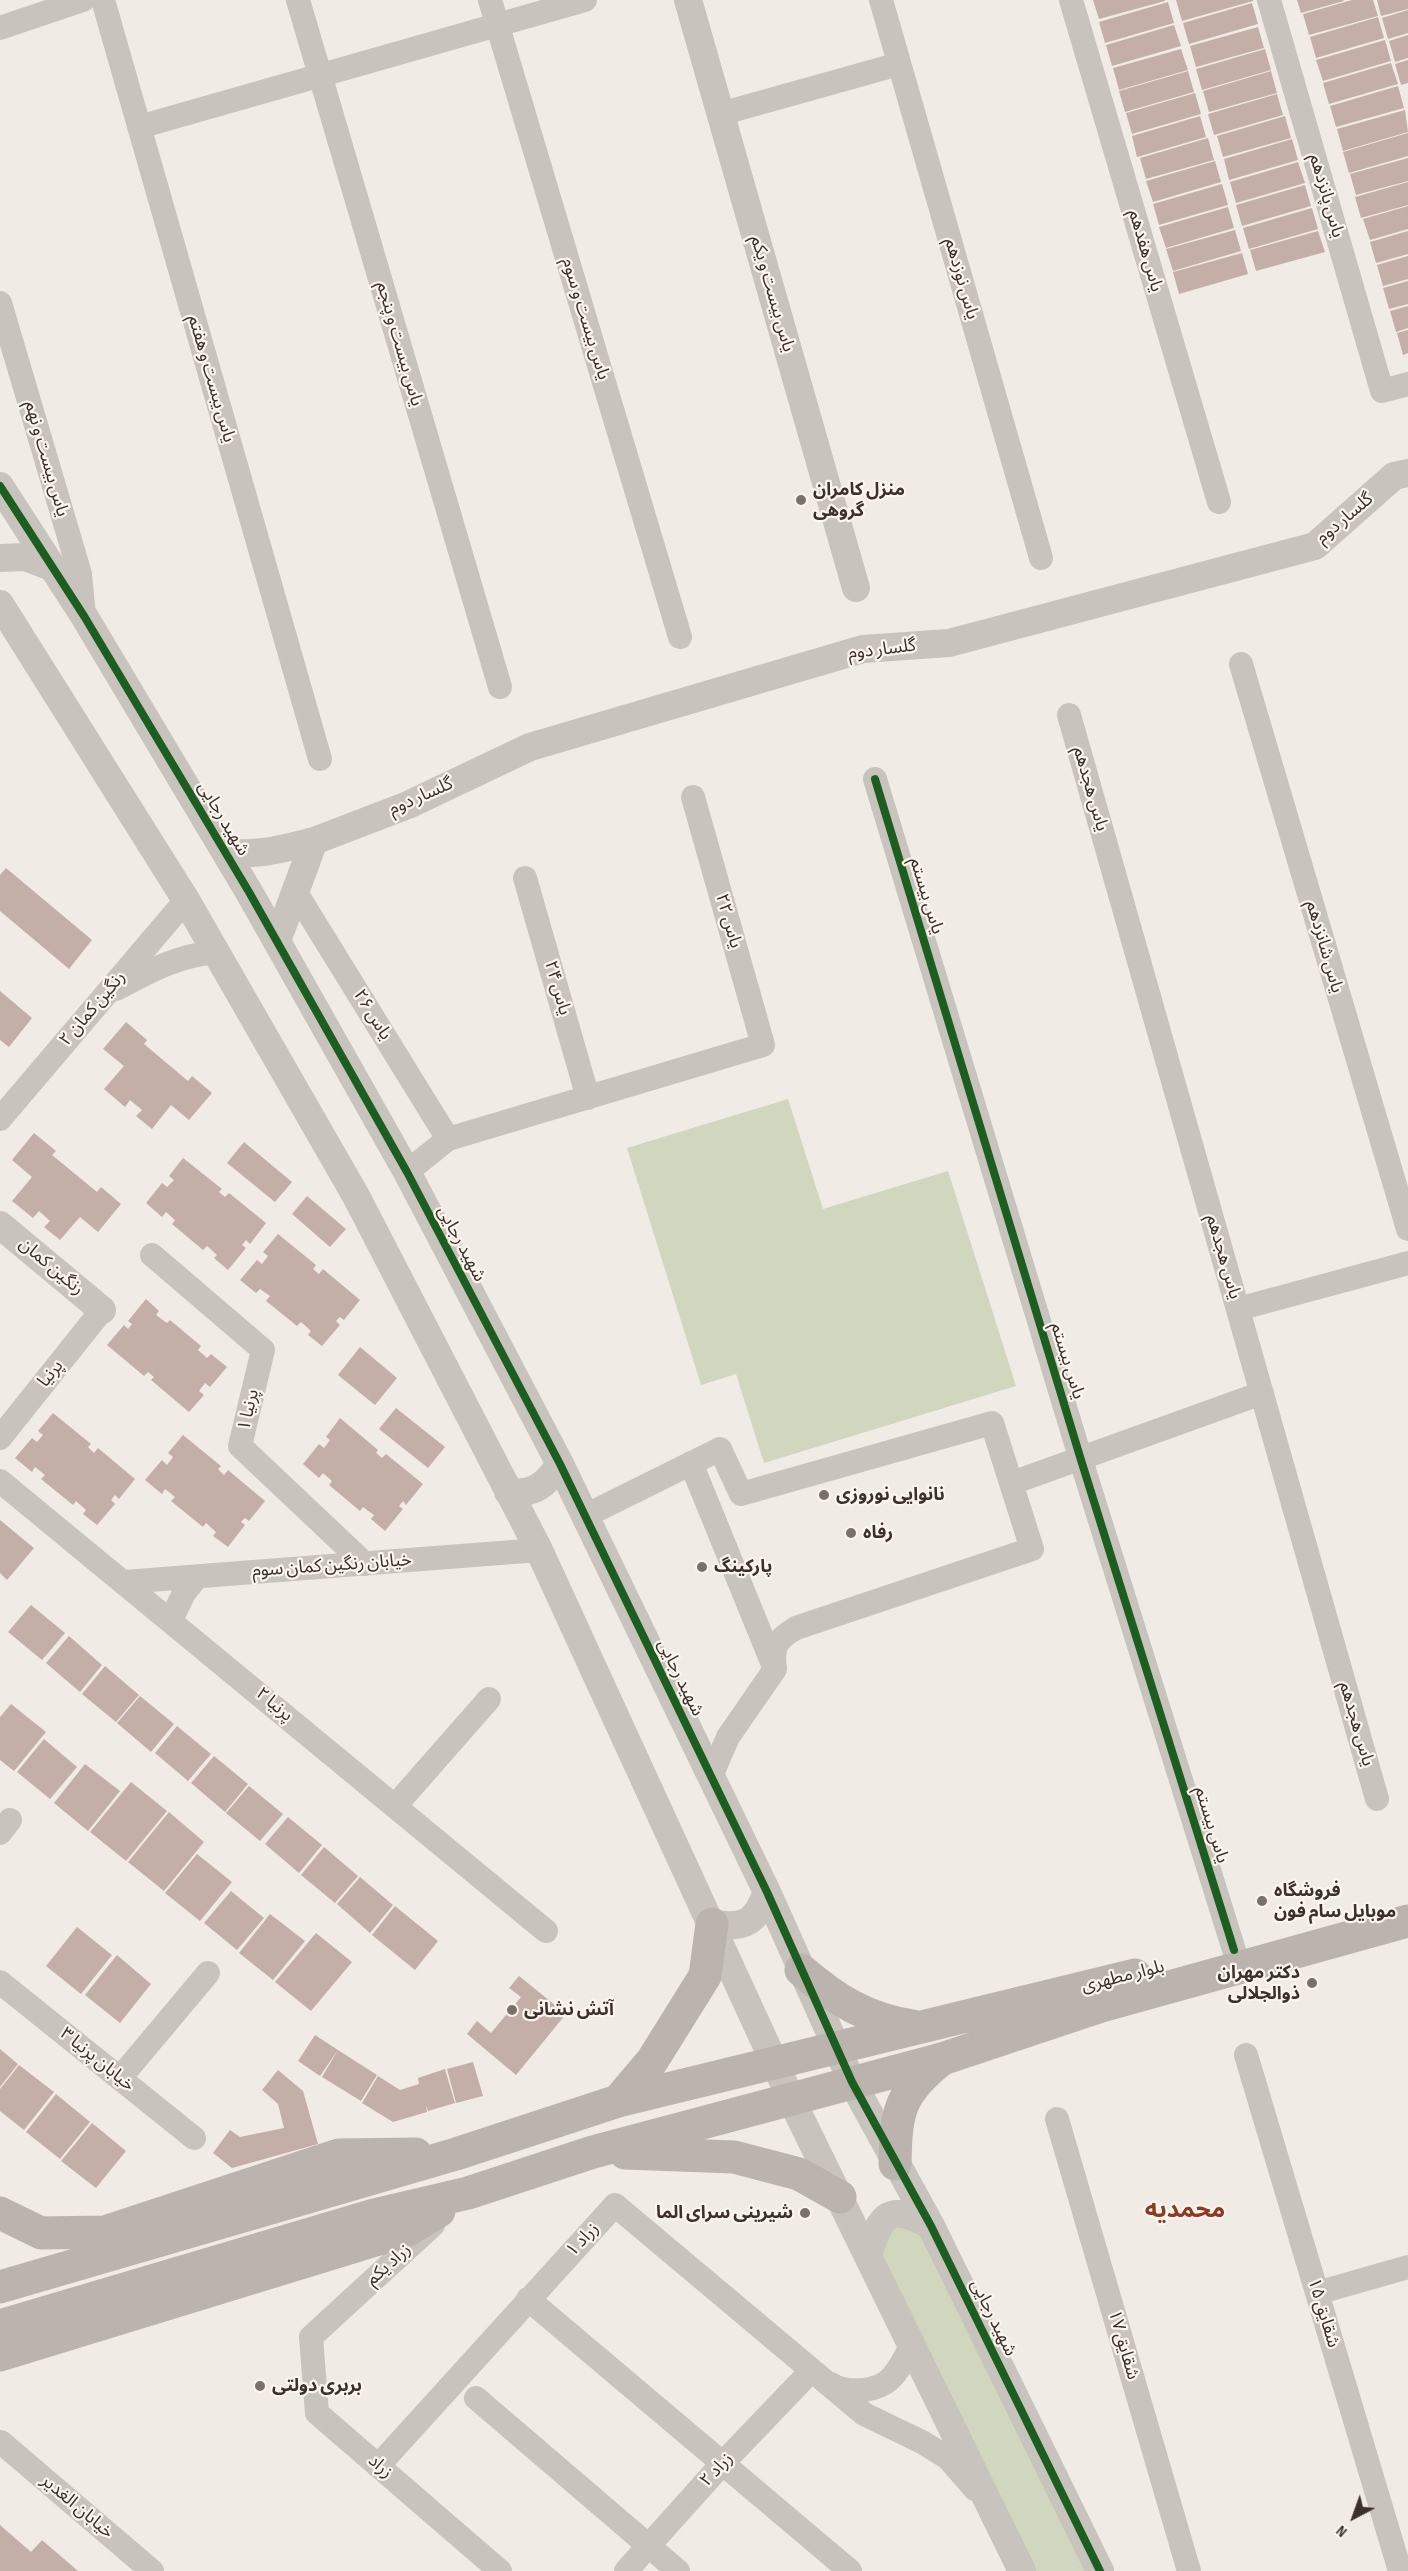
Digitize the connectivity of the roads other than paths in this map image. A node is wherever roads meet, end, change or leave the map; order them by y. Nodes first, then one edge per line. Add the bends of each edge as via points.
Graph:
1 (83, 0) edge
2 (103, 0) edge
3 (298, 0) edge
4 (490, 0) edge
5 (585, 0) edge
6 (688, 0) edge
7 (881, 0) edge
8 (1071, 0) edge
9 (1269, 0) edge
10 (498, 25) junction
11 (0, 28) edge
12 (899, 64) junction
13 (320, 76) junction
14 (720, 114) junction
15 (139, 127) junction
16 (0, 303) edge
17 (1408, 384) edge
18 (1408, 473) edge
19 (0, 486) edge
20 (1219, 502) dead end
21 (0, 558) edge
22 (1041, 558) dead end
23 (54, 568) junction
24 (856, 588) dead end
25 (0, 604) edge
26 (84, 616) junction
27 (680, 637) dead end
28 (1241, 664) dead end
29 (500, 687) dead end
30 (1069, 715) dead end
31 (320, 759) dead end
32 (875, 779) dead end
33 (693, 797) dead end
34 (314, 841) junction
35 (225, 852) junction
36 (525, 878) dead end
37 (295, 891) junction
38 (186, 900) junction
39 (277, 941) junction
40 (216, 952) junction
41 (106, 994) junction
42 (588, 1098) junction
43 (0, 1119) edge
44 (448, 1139) junction
45 (407, 1172) junction
46 (0, 1225) edge
47 (1408, 1229) edge
48 (152, 1255) dead end
49 (1408, 1263) edge
50 (1238, 1309) junction
51 (102, 1310) joint
52 (1262, 1393) junction
53 (0, 1438) edge
54 (1081, 1460) junction
55 (691, 1463) junction
56 (560, 1464) junction
57 (0, 1481) edge
58 (1012, 1483) junction
59 (508, 1492) junction
60 (585, 1516) junction
61 (539, 1551) junction
62 (365, 1564) junction
63 (197, 1576) junction
64 (124, 1582) junction
65 (171, 1620) junction
66 (775, 1669) junction
67 (489, 1699) dead end
68 (711, 1776) junction
69 (1377, 1798) dead end
70 (395, 1806) junction
71 (767, 1892) junction
72 (1408, 1898) edge
73 (1408, 1921) edge
74 (712, 1924) junction
75 (546, 1931) dead end
76 (1234, 1950) junction
77 (801, 1970) junction
78 (208, 1973) dead end
79 (0, 1982) edge
80 (920, 2026) junction
81 (836, 2048) junction
82 (1246, 2055) dead end
83 (942, 2059) junction
84 (776, 2064) junction
85 (120, 2078) junction
86 (852, 2082) junction
87 (791, 2099) junction
88 (618, 2102) junction
89 (1057, 2119) dead end
90 (194, 2138) dead end
91 (593, 2152) junction
92 (456, 2154) junction
93 (895, 2164) junction
94 (468, 2193) junction
95 (840, 2197) junction
96 (0, 2213) edge
97 (931, 2226) junction
98 (868, 2255) junction
99 (1408, 2267) edge
100 (0, 2287) edge
101 (1317, 2293) junction
102 (528, 2299) junction
103 (0, 2326) edge
104 (311, 2337) joint
105 (912, 2345) junction
106 (0, 2355) edge
107 (811, 2371) junction
108 (476, 2398) dead end
109 (1, 2442) edge
110 (722, 2464) junction
111 (378, 2466) junction
112 (991, 2506) junction
113 (649, 2546) junction
114 (152, 2571) edge
115 (500, 2571) edge
116 (626, 2571) edge
117 (678, 2571) edge
118 (850, 2571) edge
119 (1022, 2571) edge
120 (1100, 2571) edge
121 (1189, 2571) edge
122 (1400, 2571) edge

1 - 11 street
2 - 15 street, یاس یبست و هفتم
3 - 13 street, یاس بیست و پنجم
4 - 10 street, یاس بیست و سوم
5 - 10 street
6 - 14 street, یاس بیست و یکم
7 - 12 street, یاس نوزدهم
8 - 20 street, یاس هفدهم
9 - 17 street, یاس پانزدهم via 1382,391
10 - 13 street
10 - 27 street, یاس بیست و سوم
12 - 14 street
12 - 22 street, یاس نوزدهم
13 - 15 street
13 - 29 street, یاس بیست و پنجم
14 - 24 street, یاس بیست و یکم
15 - 31 street, یاس یبست و هفتم
16 - 26 street, یاس بیست و نهم via 80,574
18 - 34 street, گلسار دوم via 1394,476 1315,546 949,643 862,649 530,747 408,805
19 - 23 street, شهید رجایی
21 - 23 street via 25,557
23 - 26 street, شهید رجایی
25 - 38 street
26 - 35 street, شهید رجایی
28 - 47 street, یاس شانزدهم
30 - 50 street, یاس هجدهم
32 - 54 street, یاس بیستم
33 - 42 street, یاس ۲۲ via 763,1045
34 - 35 street, گلسار دوم via 266,853
34 - 37 street
35 - 39 street, شهید رجایی
36 - 42 street, یاس ۲۴
37 - 39 street
37 - 44 street, یاس ۲۶
38 - 40 street
38 - 41 street, رنگین کمان ۲
39 - 45 street, شهید رجایی
40 - 41 street via 165,963
40 - 59 street via 356,1196
41 - 43 street, رنگین کمان ۲
42 - 44 street
44 - 45 street
45 - 56 street, شهید رجایی
46 - 51 street, رنگین کمان
48 - 62 street, پرنیا ۱ via 263,1350 240,1446
49 - 50 street
50 - 52 street, یاس هجدهم
51 - 53 street, پرنیا
52 - 54 street
52 - 69 street, یاس هجدهم
54 - 58 street
54 - 76 street, یاس بیستم
55 - 58 street via 720,1449 741,1494 992,1423
55 - 60 street
55 - 66 street
56 - 59 street via 539,1489 522,1494
56 - 60 street, شهید رجایی
57 - 64 street, پرنیا ۲
58 - 66 street via 1032,1549 796,1628 780,1637 773,1654
59 - 61 street
60 - 68 street, شهید رجایی
61 - 62 street, خیابان رنگین کمان سوم
61 - 74 street
62 - 63 street, خیابان رنگین کمان سوم
63 - 64 street, خیابان رنگین کمان سوم
63 - 65 street
64 - 65 street, پرنیا ۲
65 - 70 street, پرنیا ۲
66 - 68 street via 728,1737
67 - 70 street
68 - 71 street, شهید رجایی
70 - 75 street, پرنیا ۲
71 - 74 street via 759,1913 746,1923
71 - 77 street, شهید رجایی
72 - 76 main road, بلوار مطهری
73 - 83 main road, بلوار مطهری via 1101,2006
74 - 84 street
74 - 88 main road via 705,1976 652,2061
76 - 80 main road, بلوار مطهری
77 - 80 main road via 856,2010 898,2024
77 - 81 street, شهید رجایی
78 - 85 street
79 - 85 street, خیابان پرنیا ۳
80 - 81 main road, بلوار مطهری
81 - 84 main road, بلوار مطهری
81 - 86 street, شهید رجایی
82 - 101 street, شقایق ۱۵
83 - 86 main road, بلوار مطهری
83 - 93 main road via 918,2078 903,2102 896,2131
84 - 87 street
84 - 88 main road, بلوار مطهری
85 - 90 street, خیابان پرنیا ۳
86 - 87 main road, بلوار مطهری
86 - 93 street, شهید رجایی
87 - 91 main road, بلوار مطهری
87 - 95 street
88 - 92 main road, بلوار مطهری
89 - 121 street, شقایق ۱۷
91 - 94 main road, بلوار مطهری
91 - 95 main road via 734,2157 799,2174
92 - 96 main road via 339,2155 105,2232 41,2233
92 - 100 main road, بلوار مطهری
93 - 97 street, شهید رجایی
94 - 103 main road via 374,2215
94 - 104 street, زراد یکم
94 - 106 main road via 408,2230
95 - 98 street
97 - 98 street via 908,2214 889,2216 877,2227
97 - 120 street, شهید رجایی
98 - 105 street
99 - 101 street
101 - 122 street, شقایق ۱۵
102 - 107 street, زراد ۱ via 615,2205
102 - 110 street
102 - 111 street, زراد ۱
104 - 111 street, زراد via 317,2413
105 - 107 street via 885,2384 840,2390
105 - 112 street
107 - 110 street, زراد ۲
107 - 112 street via 864,2414 948,2458
108 - 113 street
109 - 114 street, خیابان الغدیر
110 - 113 street, زراد ۲
110 - 118 street
111 - 115 street, زراد
112 - 119 street
113 - 116 street, زراد ۲
113 - 117 street

